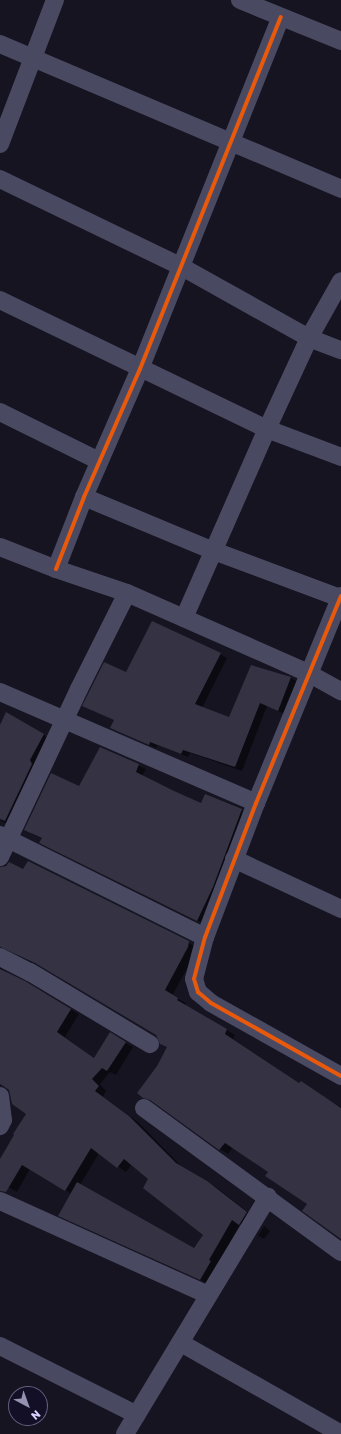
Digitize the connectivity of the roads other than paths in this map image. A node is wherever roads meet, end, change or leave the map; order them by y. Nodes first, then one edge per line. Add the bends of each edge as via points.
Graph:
1 (55, 0) edge
2 (240, 0) edge
3 (281, 17) junction
4 (341, 40) edge
5 (0, 44) edge
6 (33, 58) junction
7 (232, 142) junction
8 (0, 144) edge
9 (0, 179) edge
10 (341, 189) edge
11 (182, 267) junction
12 (341, 281) edge
13 (0, 300) edge
14 (309, 338) junction
15 (341, 350) edge
16 (140, 369) junction
17 (0, 412) edge
18 (266, 429) junction
19 (341, 457) edge
20 (99, 461) junction
21 (84, 497) junction
22 (0, 547) edge
23 (214, 552) junction
24 (56, 569) junction
25 (127, 592) junction
26 (341, 597) edge
27 (184, 618) junction
28 (308, 673) junction
29 (341, 691) edge
30 (0, 692) edge
31 (64, 720) junction
32 (256, 803) junction
33 (4, 837) edge
34 (0, 857) edge
35 (234, 859) junction
36 (341, 909) edge
37 (205, 938) junction
38 (0, 957) edge
39 (150, 1044) dead end
40 (341, 1076) edge
41 (0, 1096) edge
42 (144, 1108) dead end
43 (0, 1126) edge
44 (268, 1197) junction
45 (0, 1202) edge
46 (341, 1252) edge
47 (208, 1295) junction
48 (181, 1343) junction
49 (0, 1346) edge
50 (137, 1415) junction
51 (126, 1434) edge
52 (341, 1434) edge

1 - 6 street
2 - 3 street
3 - 4 street
3 - 7 street
5 - 6 street
6 - 7 street
6 - 8 street
7 - 10 street
7 - 11 street
9 - 11 street
11 - 14 street
11 - 16 street
12 - 14 street
13 - 16 street
14 - 15 street
14 - 18 street
16 - 18 street
16 - 20 street
17 - 20 street
18 - 19 street
18 - 23 street
20 - 21 street
21 - 23 street
21 - 24 street
22 - 24 street
23 - 26 street
23 - 27 street
24 - 25 street
25 - 27 street
25 - 31 street
26 - 28 street
27 - 28 street
28 - 29 street
28 - 32 street
30 - 31 street
31 - 32 street
31 - 33 street
32 - 35 street
33 - 34 street
33 - 37 street
35 - 36 street
35 - 37 street
37 - 40 street via 194,979 198,992 211,1003
38 - 39 street via 30,972
41 - 43 street via 3,1120
42 - 44 street
44 - 46 street
44 - 47 street
45 - 47 street
47 - 48 street
48 - 50 street
48 - 52 street
49 - 50 street
50 - 51 street

